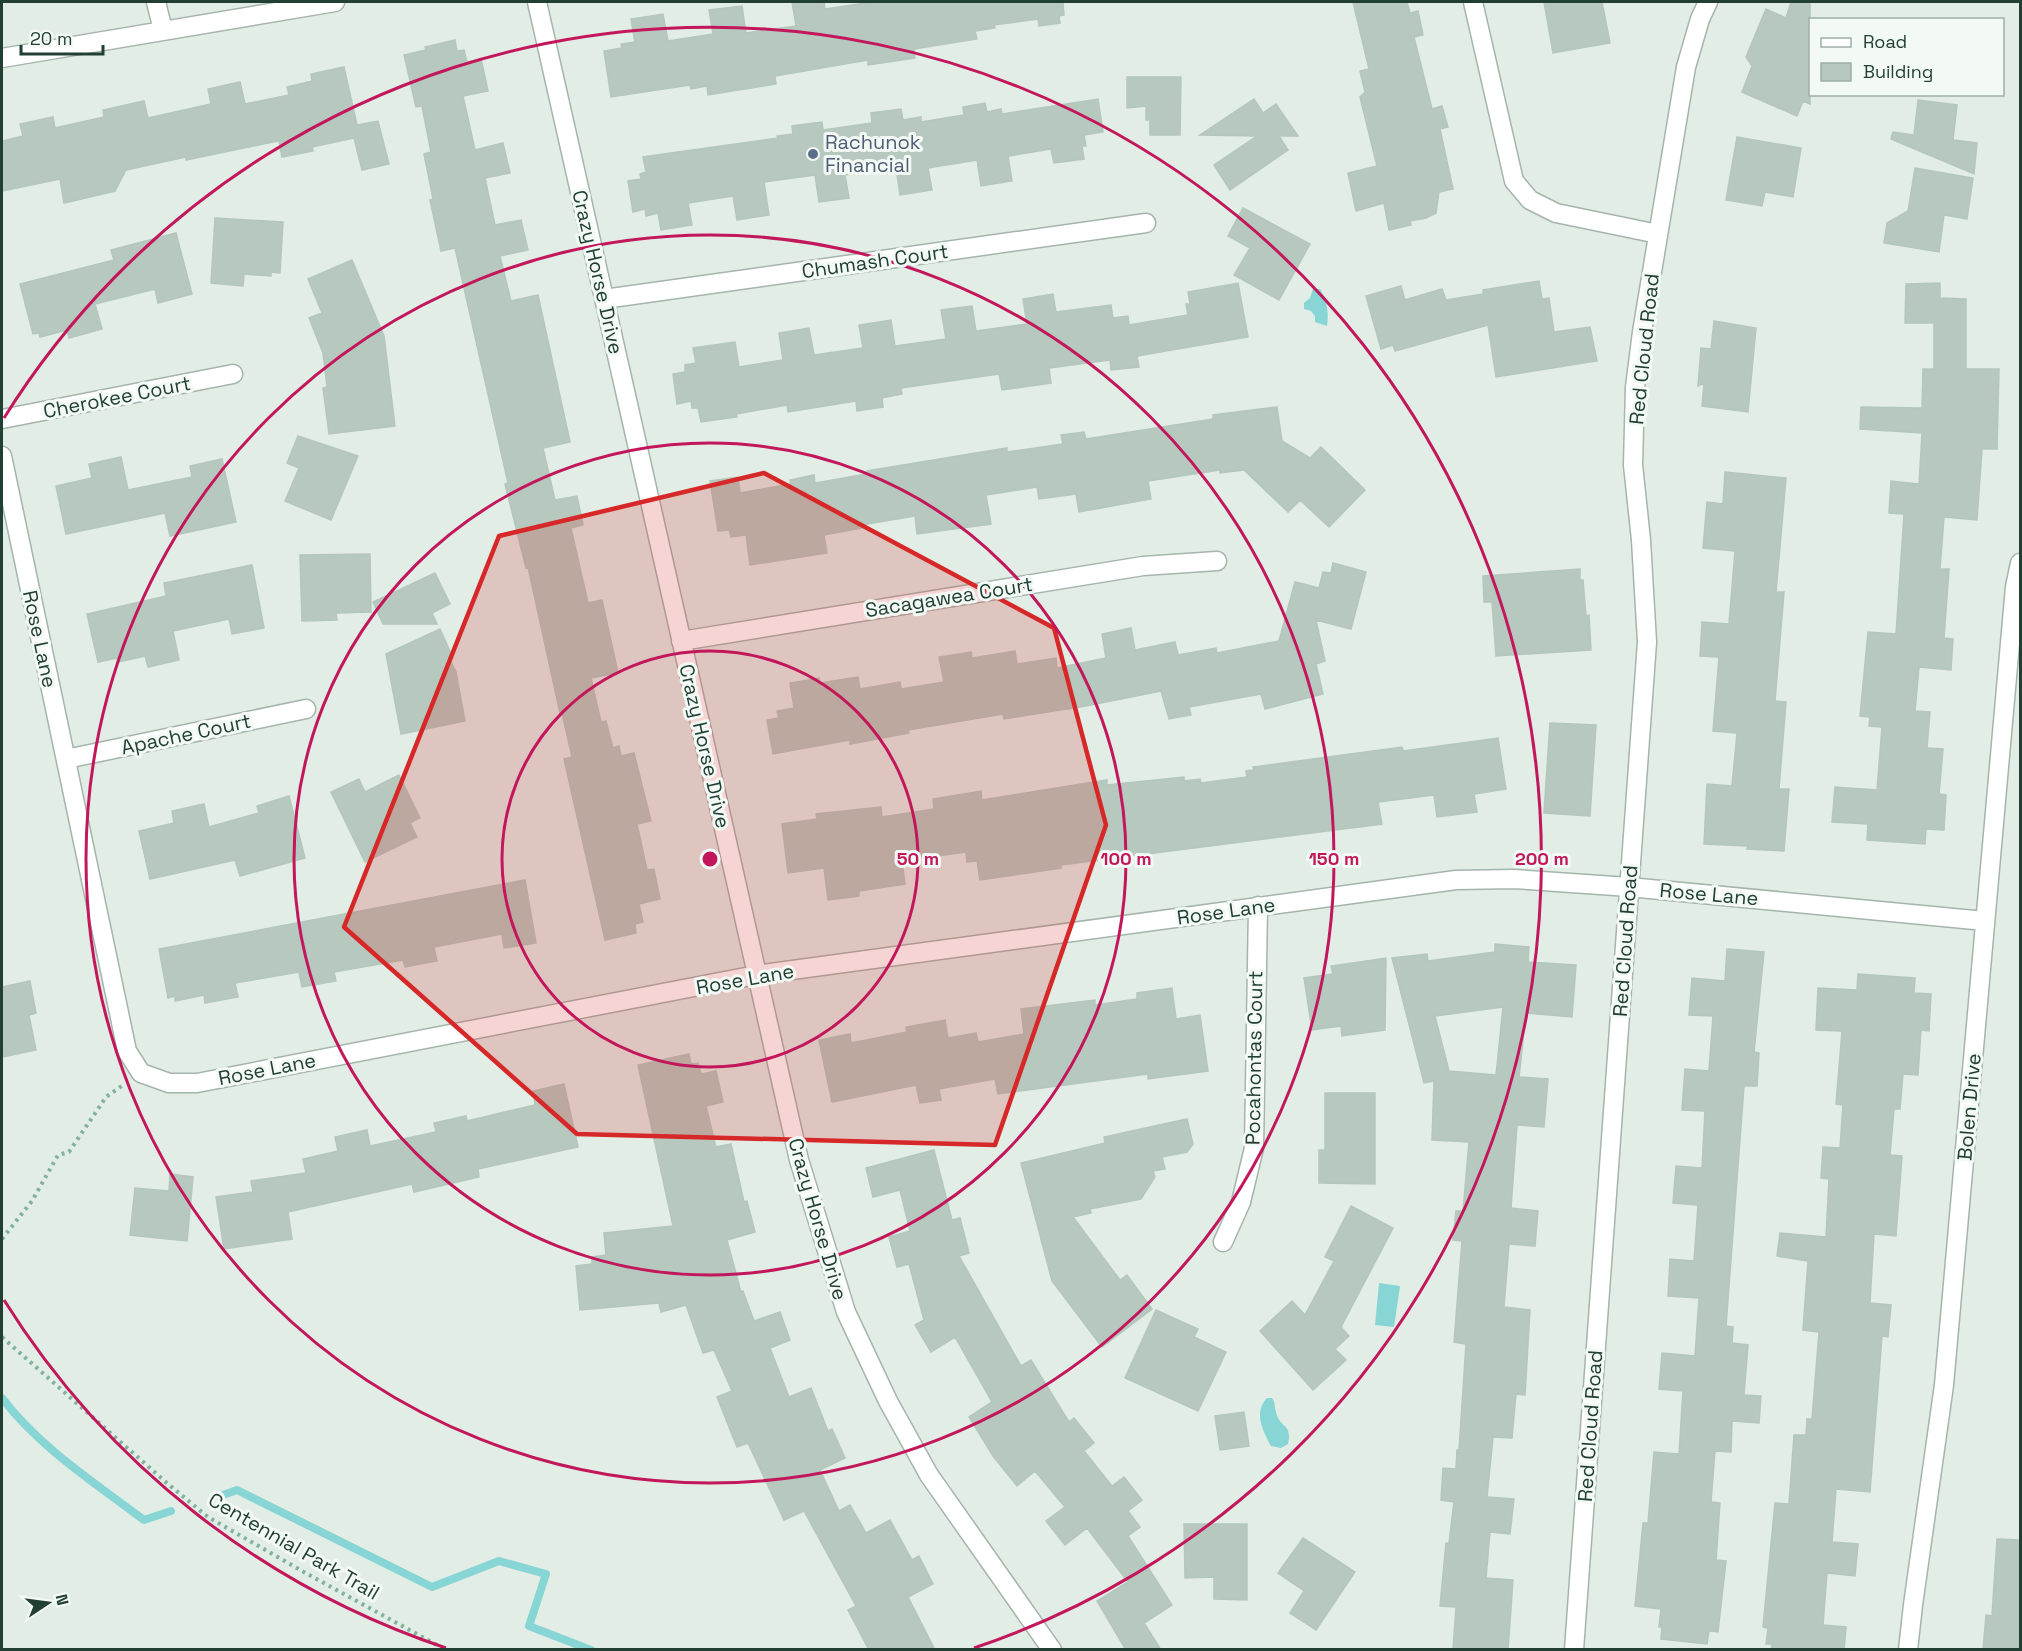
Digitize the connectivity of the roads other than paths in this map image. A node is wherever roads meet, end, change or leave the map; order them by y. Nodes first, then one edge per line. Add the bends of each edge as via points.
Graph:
1 (156, 2) edge
2 (335, 2) edge
3 (537, 2) edge
4 (1473, 2) edge
5 (1708, 2) edge
6 (163, 30) junction
7 (2, 58) edge
8 (1146, 223) dead end
9 (1658, 234) junction
10 (604, 299) junction
11 (233, 374) dead end
12 (2, 419) edge
13 (2, 456) edge
14 (1217, 561) dead end
15 (2020, 563) edge
16 (681, 641) junction
17 (306, 709) dead end
18 (66, 759) junction
19 (1629, 887) junction
20 (1258, 906) junction
21 (1985, 921) junction
22 (756, 975) junction
23 (1223, 1242) dead end
24 (1052, 1650) edge
25 (1574, 1650) edge
26 (1908, 1650) edge

1 - 6 street
2 - 6 street
3 - 10 street, Crazy Horse Drive
4 - 9 street via 1514,181 1530,200 1556,213
5 - 9 street, Red Cloud Road via 1686,67
6 - 7 street
8 - 10 street, Chumash Court
9 - 19 street, Red Cloud Road via 1635,387 1633,465 1647,642
10 - 16 street, Crazy Horse Drive
11 - 12 street, Cherokee Court
13 - 18 street, Rose Lane
14 - 16 street, Sacagawea Court via 1143,566
15 - 21 street, Bolen Drive
16 - 22 street, Crazy Horse Drive
17 - 18 street, Apache Court
18 - 22 street, Rose Lane via 127,1051 141,1073 169,1083 197,1083
19 - 20 street, Rose Lane via 1514,879 1456,880
19 - 21 street, Rose Lane
19 - 25 street, Red Cloud Road
20 - 22 street, Rose Lane
20 - 23 street, Pocahontas Court via 1254,1148 1241,1202
21 - 26 street, Bolen Drive via 1944,1385
22 - 24 street, Crazy Horse Drive via 799,1160 846,1312 929,1475

